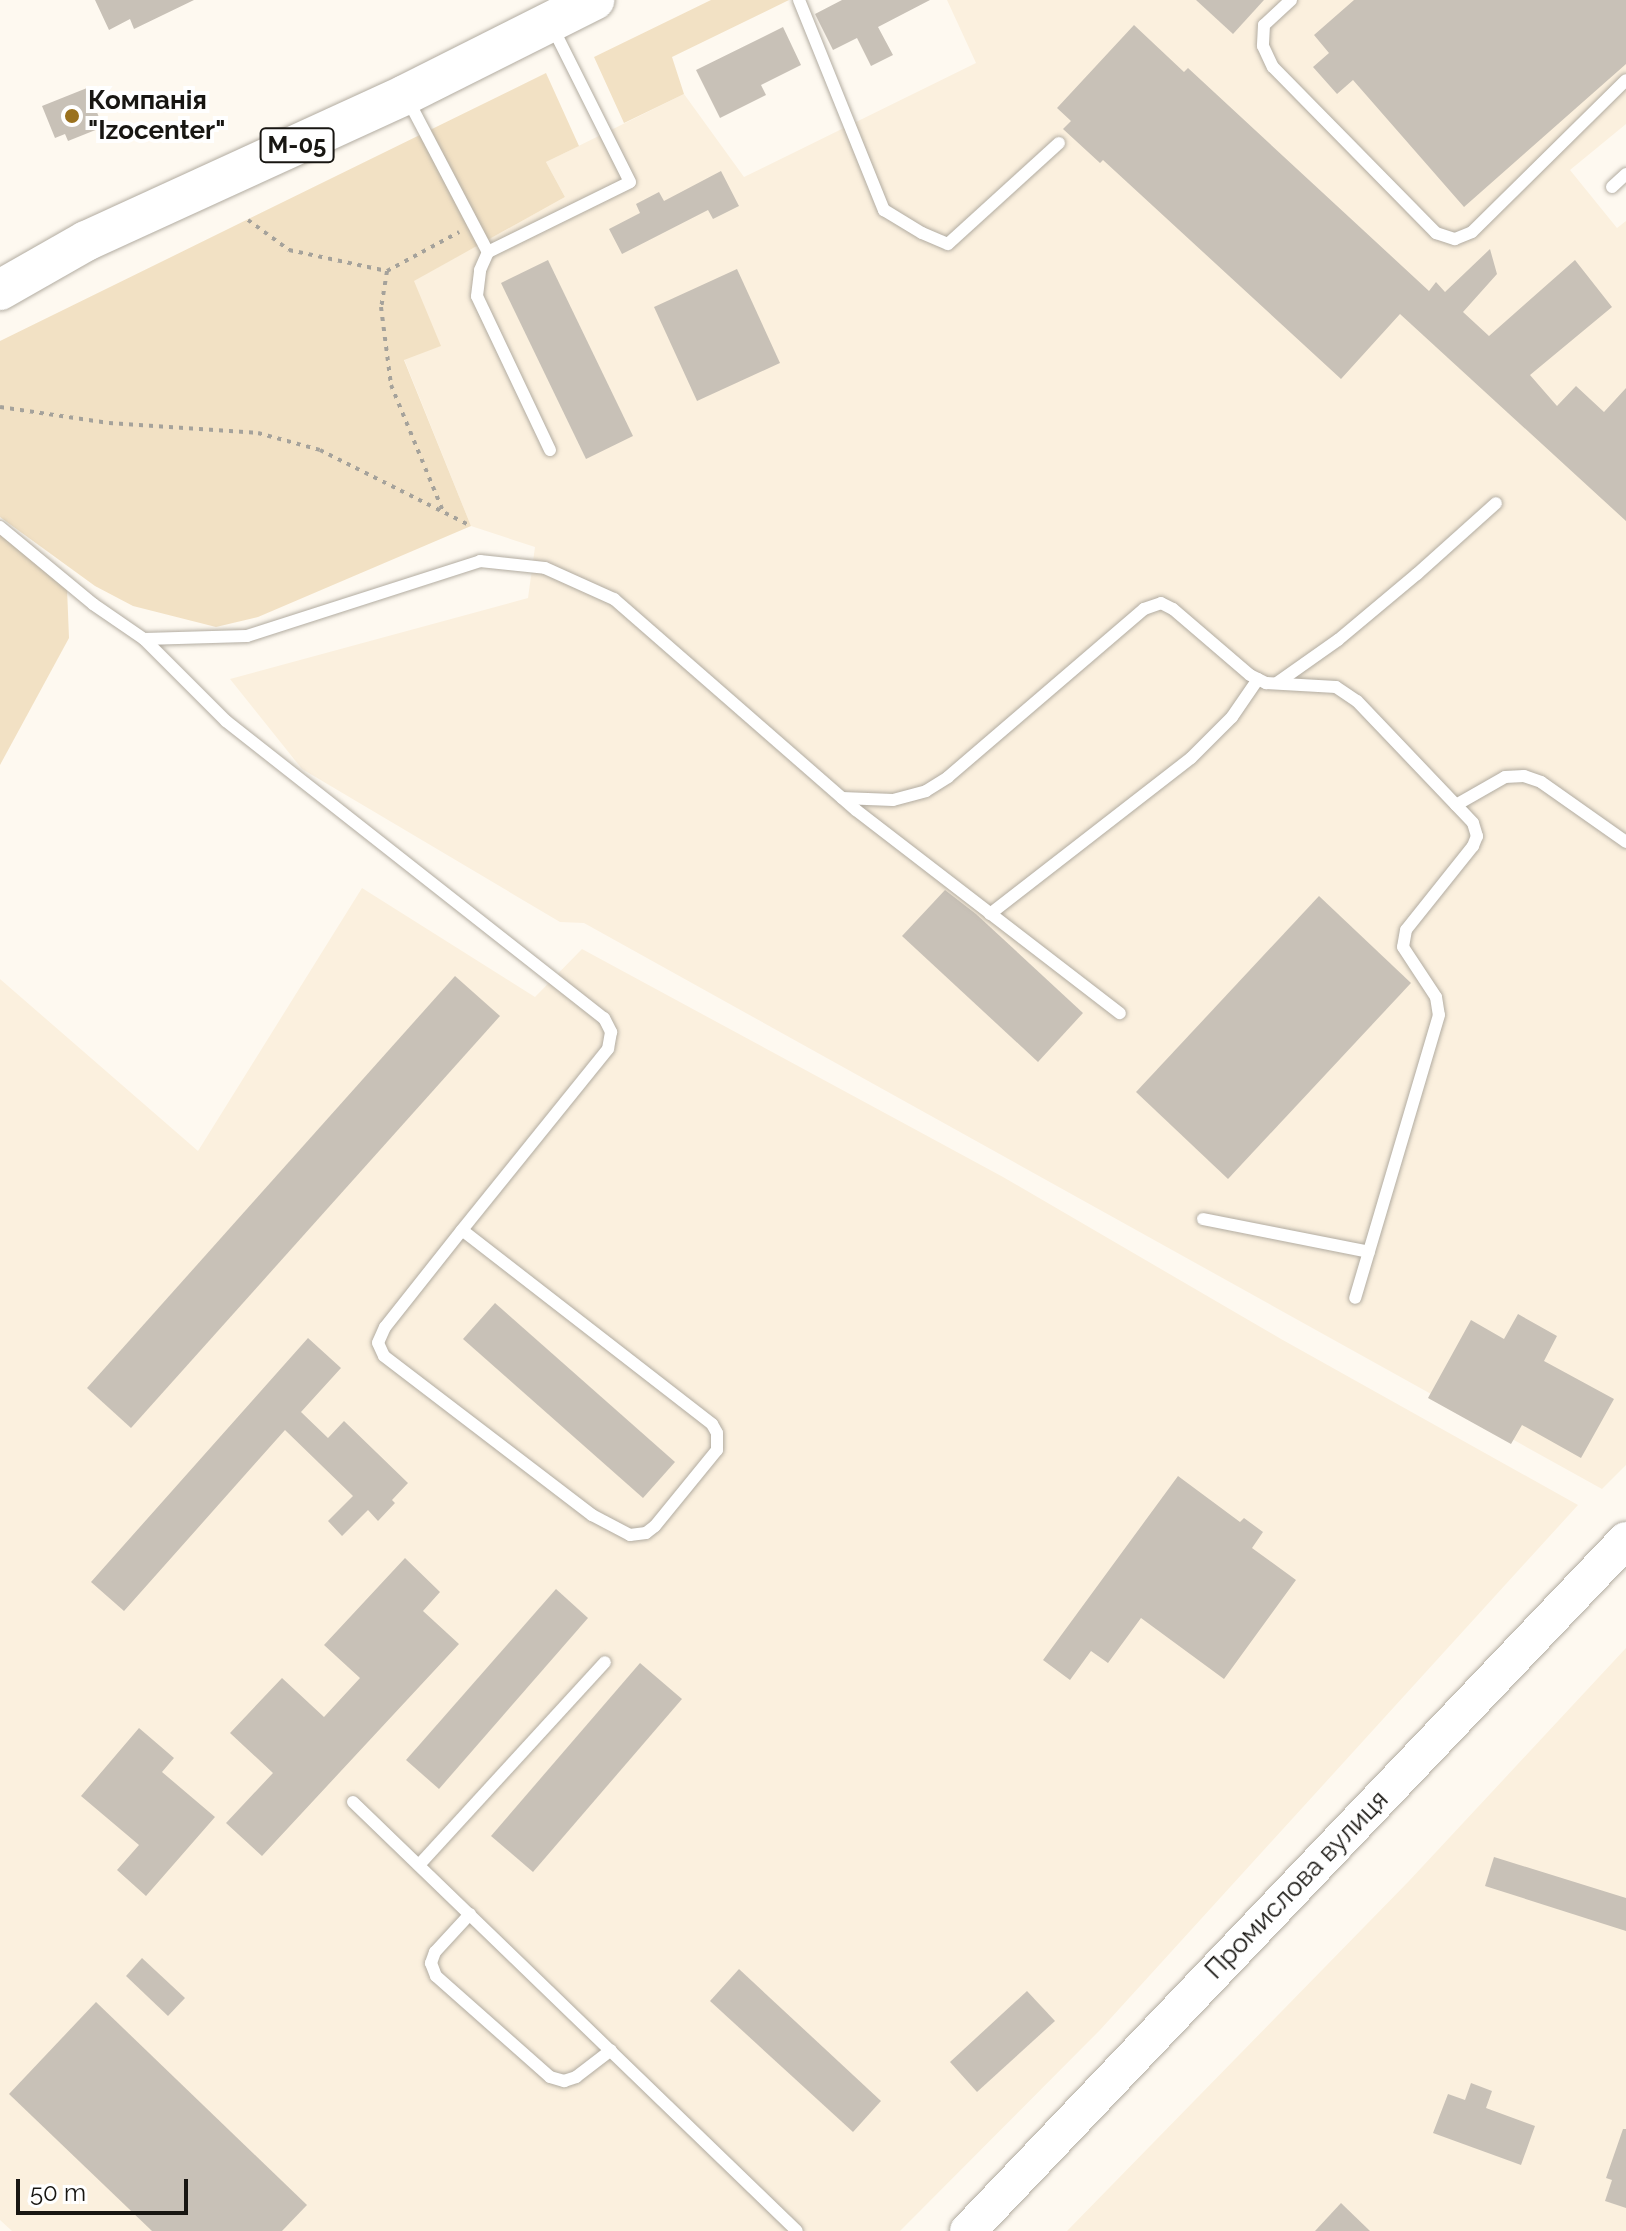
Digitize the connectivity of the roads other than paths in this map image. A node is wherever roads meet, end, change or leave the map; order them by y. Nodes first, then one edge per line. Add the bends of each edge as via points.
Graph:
1 (594, 0) edge
2 (799, 0) edge
3 (1291, 0) edge
4 (550, 21) junction
5 (1626, 80) edge
6 (405, 95) junction
7 (1059, 143) dead end
8 (1626, 174) edge
9 (1612, 187) dead end
10 (488, 252) junction
11 (0, 290) edge
12 (550, 450) dead end
13 (1496, 503) dead end
14 (0, 527) edge
15 (144, 639) junction
16 (1258, 679) junction
17 (1277, 683) junction
18 (842, 798) junction
19 (1456, 805) junction
20 (1626, 842) edge
21 (990, 914) junction
22 (1120, 1013) dead end
23 (1203, 1219) dead end
24 (462, 1230) junction
25 (1369, 1252) junction
26 (1355, 1298) dead end
27 (1626, 1540) edge
28 (605, 1662) dead end
29 (353, 1802) dead end
30 (419, 1865) junction
31 (470, 1914) junction
32 (611, 2050) junction
33 (797, 2231) edge
34 (968, 2231) edge

1 - 4 main road, М-05
2 - 7 lane via 884,210 922,233 948,244
3 - 5 lane via 1264,25 1263,46 1273,67 1436,233 1455,239 1472,232
4 - 6 main road, М-05
4 - 10 lane via 630,182
6 - 10 lane
6 - 11 main road, М-05 via 86,241
8 - 9 lane
10 - 12 lane via 477,296
13 - 17 lane via 1395,593
14 - 15 lane
15 - 18 lane via 247,636 480,561 545,568 614,599
15 - 24 lane via 226,721 604,1018 611,1032 608,1049
16 - 17 lane
16 - 18 lane via 1161,603 1144,609 926,791 893,800
16 - 21 lane via 1232,717 1191,758
17 - 19 lane via 1336,687 1357,701
18 - 21 lane
19 - 20 lane via 1505,777 1524,776 1541,782
19 - 25 lane via 1477,836 1406,930 1403,947 1436,997 1439,1015
21 - 22 lane
23 - 25 lane
24 - 24 lane via 712,1424 717,1450 646,1533 630,1535 592,1515 384,1356 378,1343 385,1327
25 - 26 lane
27 - 34 street, Промислова вулиця
28 - 30 lane
29 - 30 lane
30 - 31 lane
31 - 32 lane
31 - 32 lane via 435,1952 431,1963 436,1976 550,2077 576,2077
32 - 33 lane

